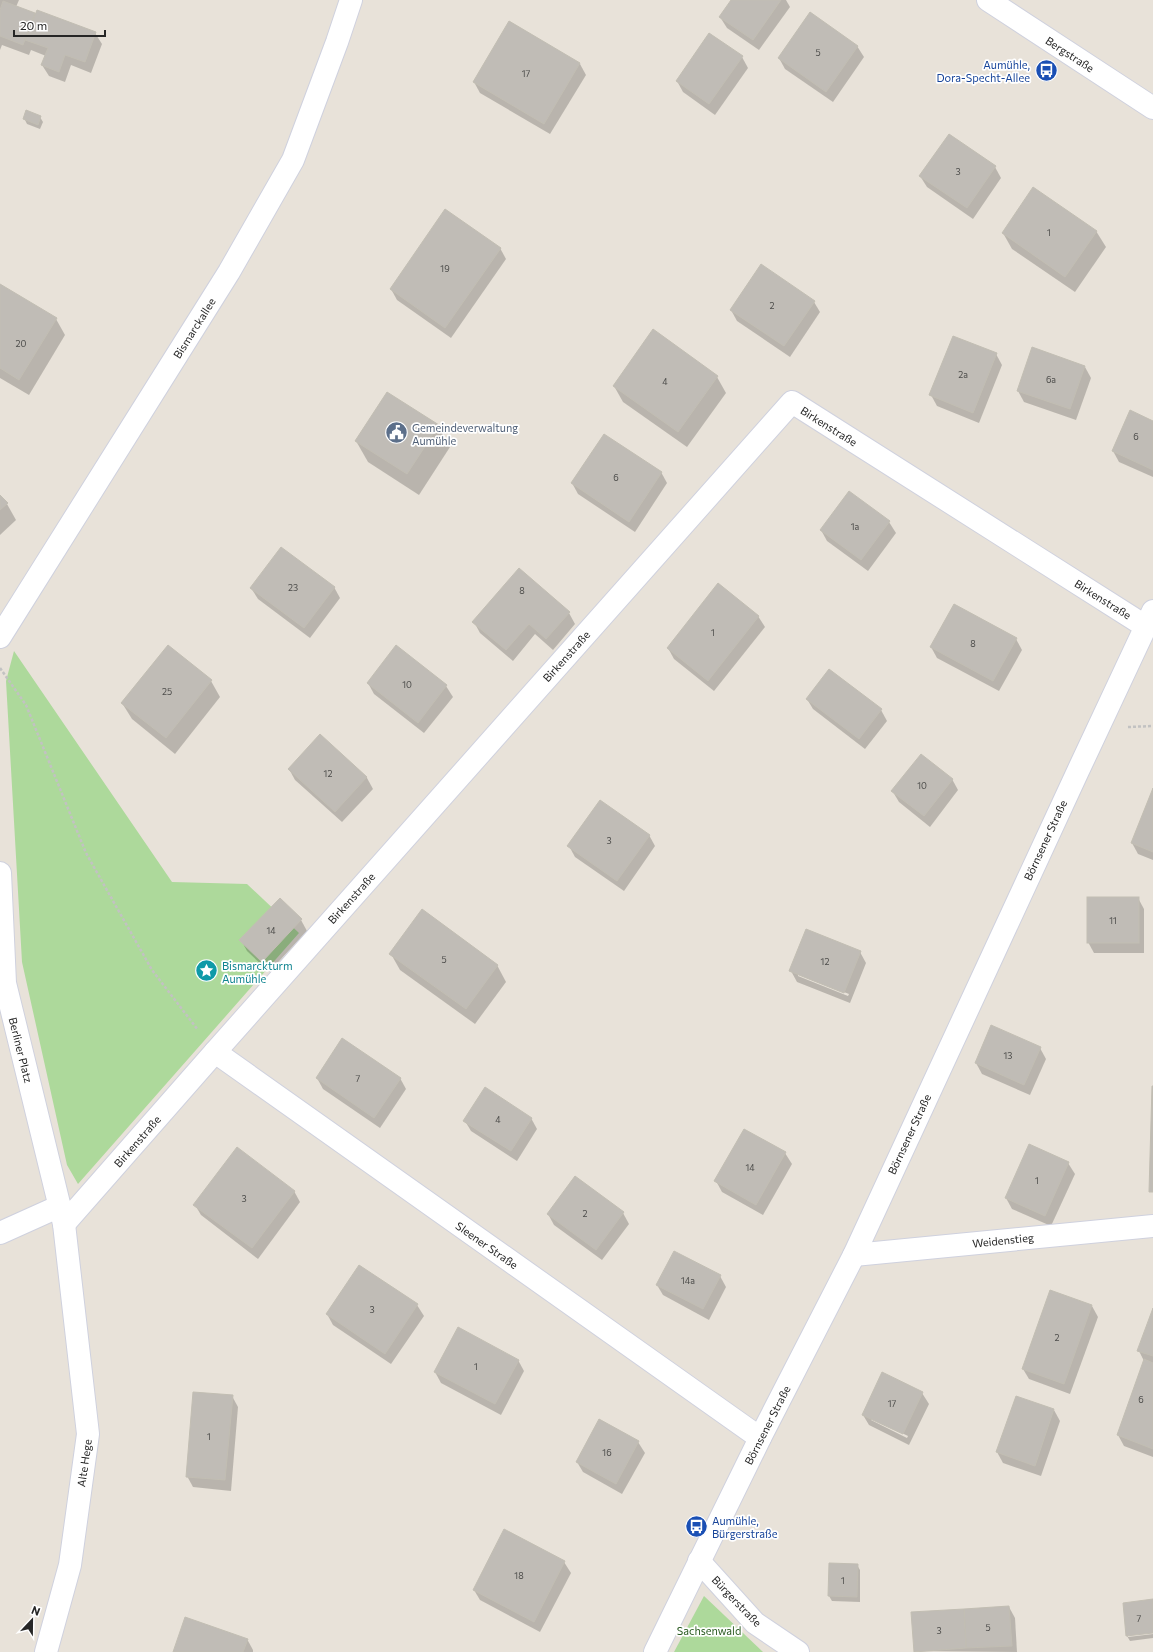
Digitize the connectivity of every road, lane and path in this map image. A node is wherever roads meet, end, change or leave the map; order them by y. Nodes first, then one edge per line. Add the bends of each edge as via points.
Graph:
1 (351, 0) edge
2 (988, 0) edge
3 (1153, 108) edge
4 (1149, 619) edge
5 (0, 637) edge
6 (0, 668) edge
7 (0, 873) edge
8 (214, 1052) junction
9 (62, 1215) junction
10 (1153, 1226) edge
11 (0, 1233) edge
12 (854, 1255) junction
13 (760, 1438) junction
14 (699, 1561) junction
15 (46, 1652) edge
16 (655, 1652) edge
17 (798, 1652) edge

1 - 5 street, Bismarckallee via 293,160 229,272
2 - 3 street, Bergstraße
4 - 8 street, Birkenstraße via 792,402
4 - 12 street, Börnsener Straße
6 - 8 path via 26,706 90,860 152,970
7 - 9 street, Berliner Platz via 5,983
8 - 9 street, Birkenstraße
8 - 13 street, Sleener Straße
9 - 11 street
9 - 15 street, Alte Hege via 88,1434 70,1565
10 - 12 street, Weidenstieg
12 - 13 street, Börnsener Straße
13 - 14 street, Börnsener Straße
14 - 16 street, Börnsener Straße
14 - 17 street, Bürgerstraße via 755,1623

